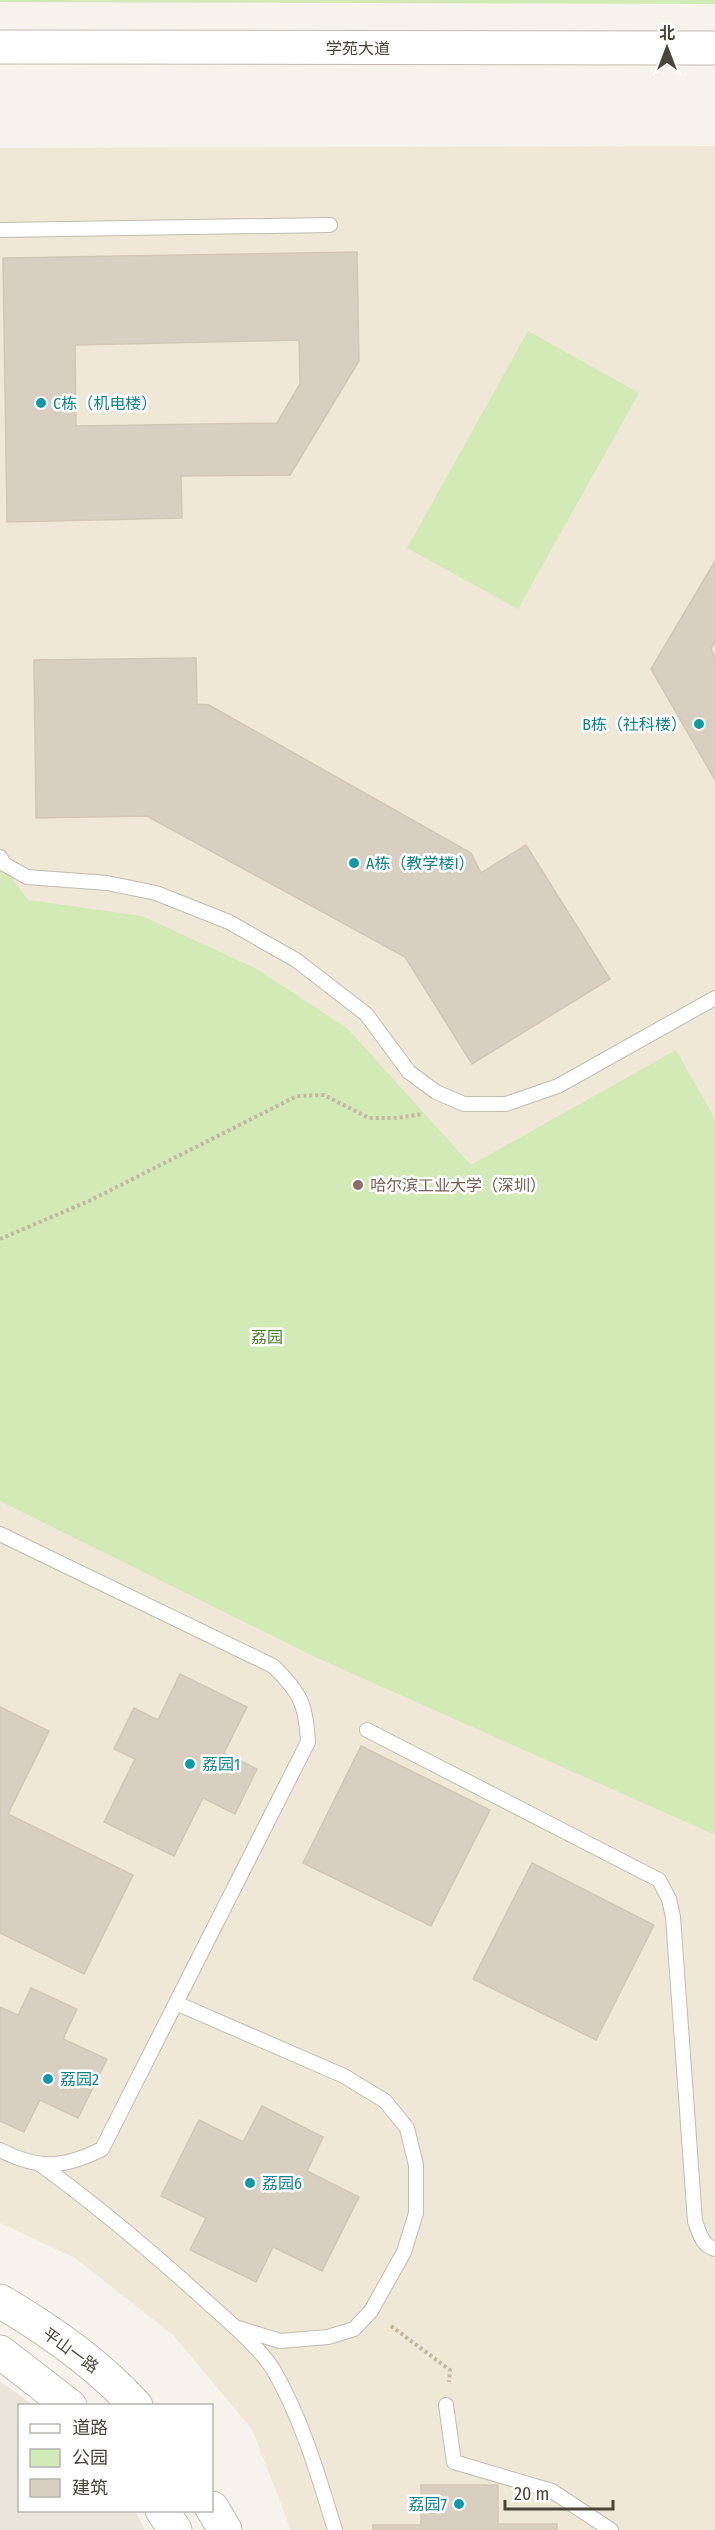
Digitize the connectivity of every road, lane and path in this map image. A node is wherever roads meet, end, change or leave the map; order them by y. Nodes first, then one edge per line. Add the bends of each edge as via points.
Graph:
1 (0, 47) edge
2 (715, 48) edge
3 (330, 225) dead end
4 (0, 230) edge
5 (0, 857) edge
6 (715, 998) edge
7 (464, 1104) junction
8 (0, 1239) edge
9 (0, 1534) edge
10 (367, 1730) dead end
11 (176, 2003) junction
12 (0, 2150) edge
13 (41, 2165) junction
14 (715, 2249) edge
15 (0, 2301) edge
16 (371, 2311) junction
17 (235, 2327) junction
18 (0, 2352) edge
19 (67, 2404) edge
20 (134, 2404) edge
21 (446, 2405) joint
22 (213, 2510) edge
23 (163, 2512) edge
24 (175, 2530) edge
25 (225, 2530) edge
26 (336, 2530) edge
27 (611, 2530) edge

1 - 2 street, 学苑大道
3 - 4 lane
5 - 7 lane via 4,864 27,877 107,882 156,893 229,922 296,960 366,1014 409,1072 436,1092
6 - 7 lane via 558,1086 506,1104
7 - 8 path via 397,1118 369,1118 324,1095 297,1096 89,1201
9 - 11 lane via 273,1666 293,1686 307,1714 309,1742
10 - 14 lane via 659,1880 673,1917 695,2221 701,2237
11 - 13 lane via 102,2149 77,2162
11 - 16 lane via 344,2076 385,2101 407,2128 416,2165 416,2213 405,2252
12 - 13 lane
13 - 17 lane via 110,2216
15 - 20 street, 平山一路 via 64,2342 115,2383
16 - 17 lane via 354,2329 328,2337 280,2341
16 - 21 path via 450,2370
17 - 26 lane via 272,2367 297,2415
18 - 19 street
21 - 27 lane via 454,2462 552,2491
22 - 25 street
23 - 24 street

